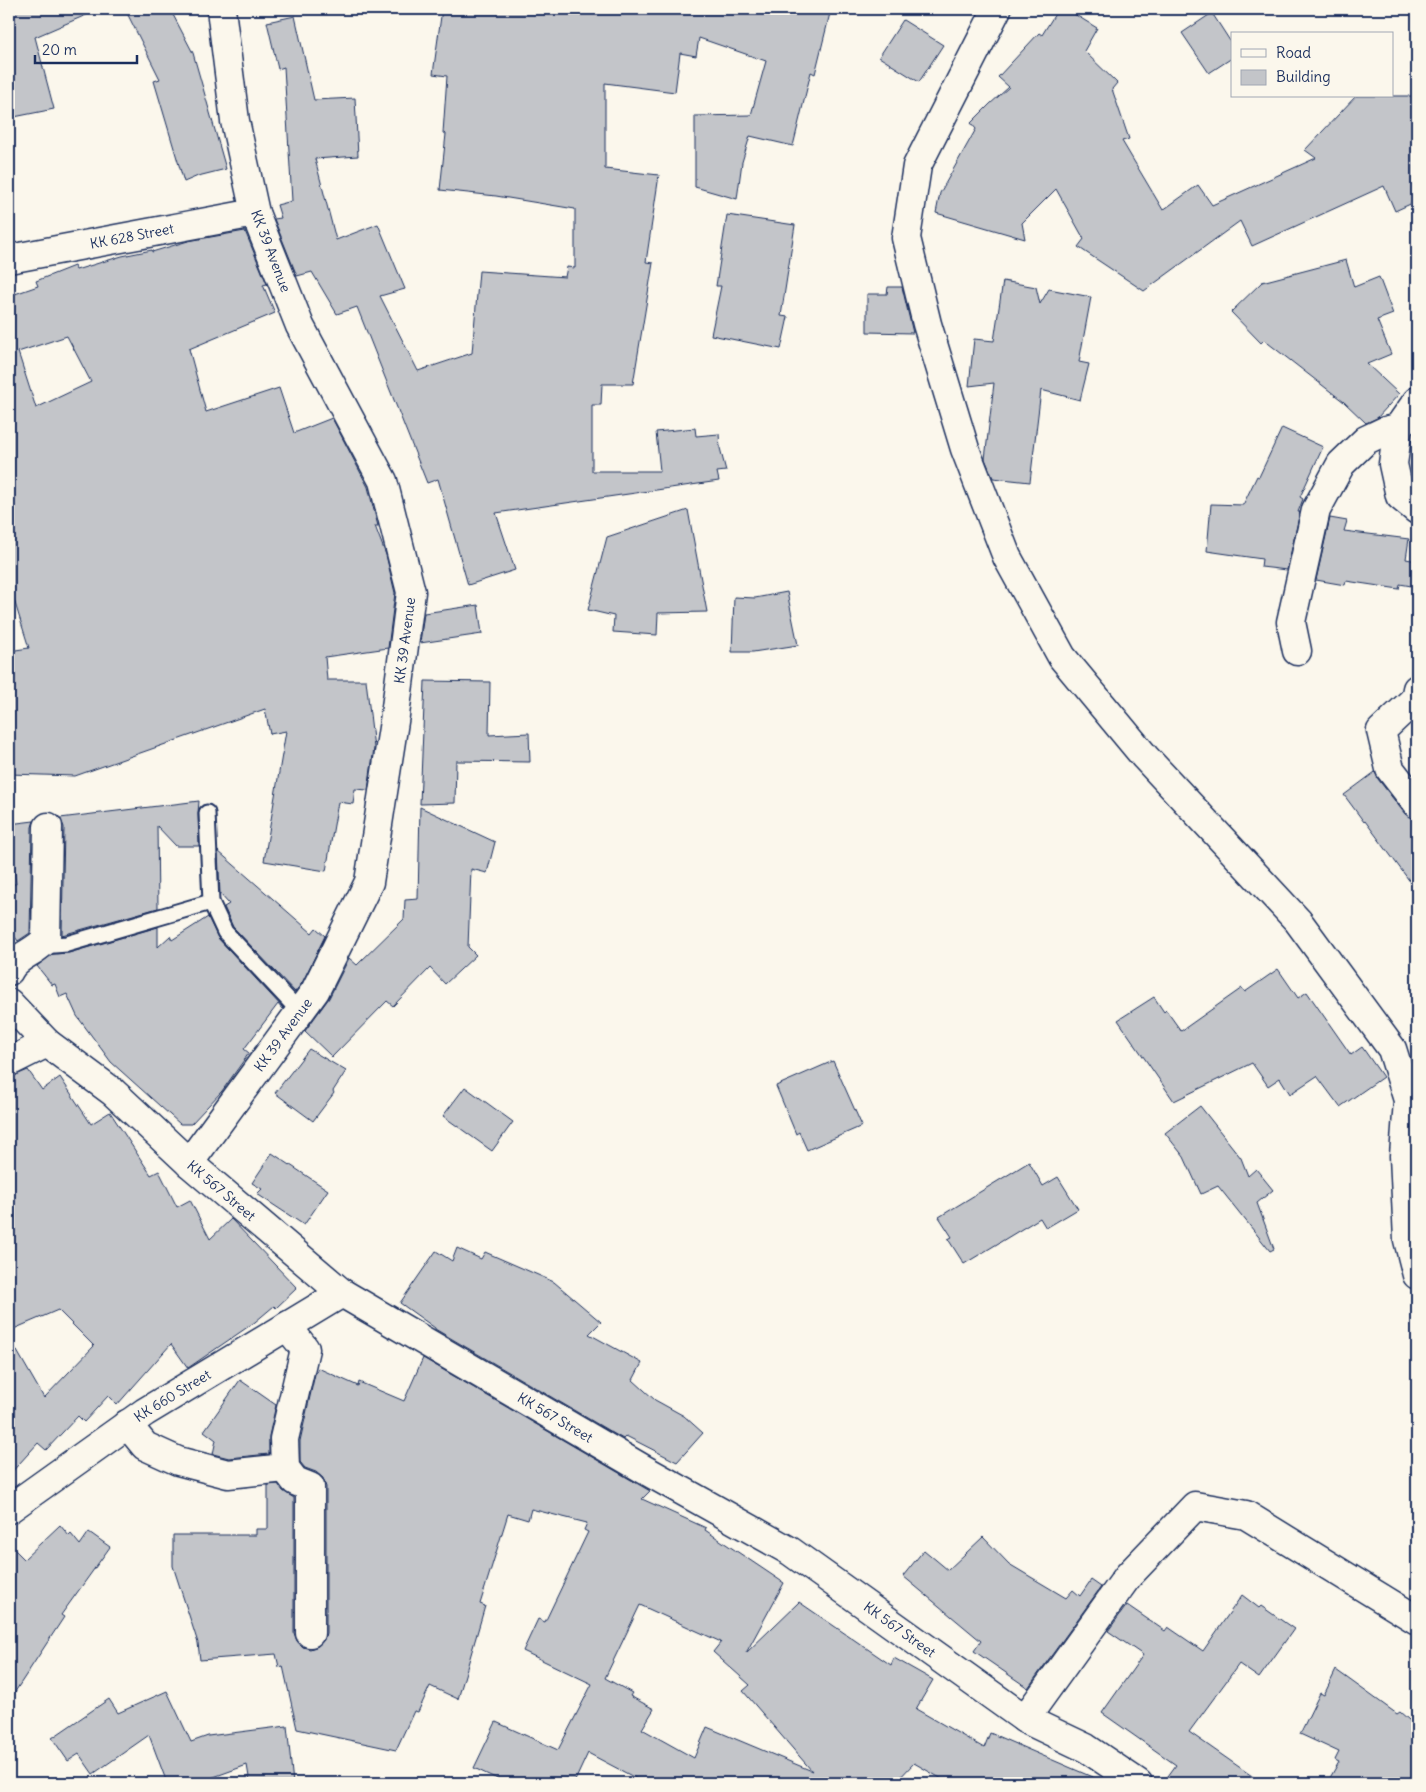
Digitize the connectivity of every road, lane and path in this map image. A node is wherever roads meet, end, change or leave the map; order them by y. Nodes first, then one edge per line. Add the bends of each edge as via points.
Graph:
1 (221, 9) edge
2 (997, 9) edge
3 (255, 213) junction
4 (9, 259) edge
5 (1417, 401) edge
6 (1398, 428) junction
7 (1417, 510) edge
8 (1296, 651) dead end
9 (1417, 689) edge
10 (1417, 804) edge
11 (207, 813) dead end
12 (48, 827) dead end
13 (211, 902) junction
14 (40, 946) junction
15 (9, 971) edge
16 (9, 1003) edge
17 (300, 1012) junction
18 (47, 1043) junction
19 (1392, 1049) junction
20 (9, 1062) edge
21 (1417, 1066) edge
22 (189, 1163) junction
23 (1417, 1274) edge
24 (342, 1293) junction
25 (287, 1326) junction
26 (128, 1424) junction
27 (285, 1468) junction
28 (9, 1508) edge
29 (1417, 1620) edge
30 (310, 1633) dead end
31 (1025, 1719) junction
32 (1138, 1783) edge

1 - 3 street, KK 39 Avenue via 235,121
2 - 19 street via 916,166 906,238 965,449 1007,557 1062,657 1145,757 1298,921
3 - 4 street, KK 628 Street
3 - 17 street, KK 39 Avenue via 300,326 383,481 411,592 369,882 315,991
5 - 6 street
6 - 7 street via 1393,464 1400,496
6 - 8 street via 1366,440 1341,464 1316,510 1291,622
9 - 10 street via 1415,699 1381,731 1390,769
11 - 13 lane
12 - 14 street via 46,939
13 - 14 lane via 67,944
13 - 17 lane via 226,932
14 - 15 street via 13,963
16 - 18 street, KK 567 Street
17 - 22 street, KK 39 Avenue
18 - 20 street
18 - 22 street, KK 567 Street via 113,1092
19 - 21 street
19 - 23 street via 1408,1100 1404,1156 1408,1240
22 - 24 street, KK 567 Street
24 - 25 street, KK 660 Street
24 - 31 street, KK 567 Street via 790,1551
25 - 26 street, KK 660 Street
25 - 27 street via 305,1349 284,1439
26 - 27 street via 145,1446 178,1461 228,1474
26 - 28 street, KK 660 Street
27 - 30 street via 295,1480 310,1487
29 - 31 street via 1246,1515 1195,1506 1128,1576
31 - 32 street, KK 567 Street via 1086,1748

